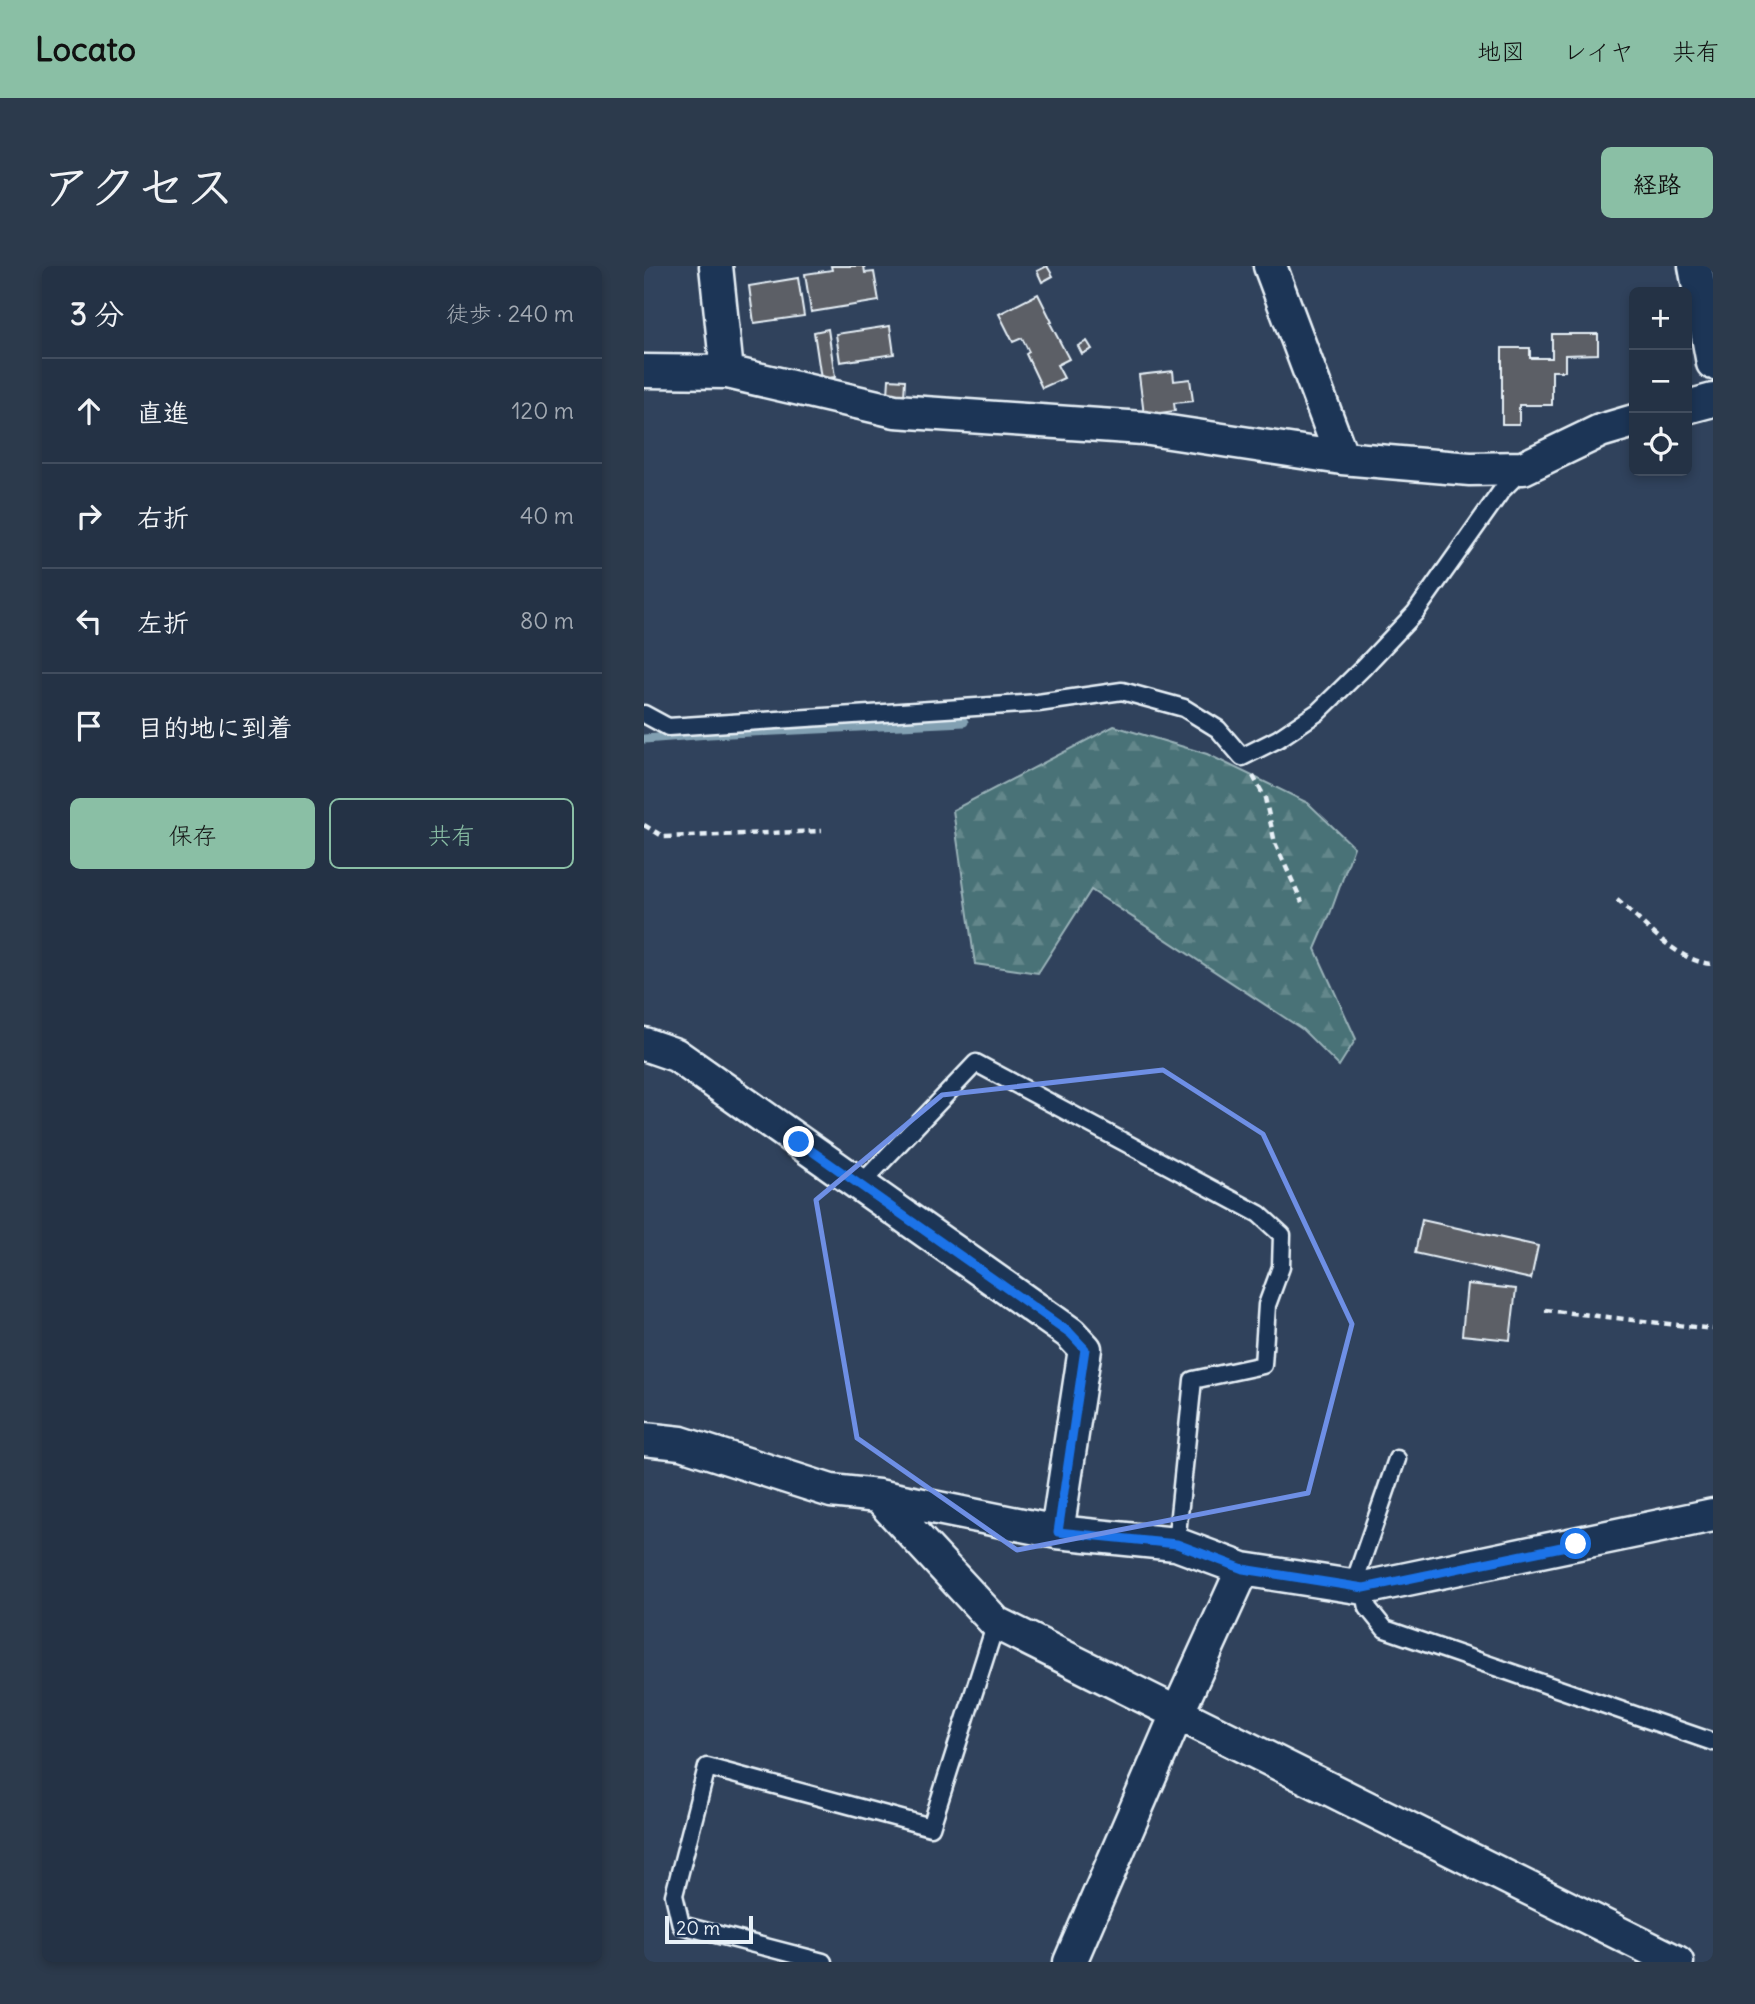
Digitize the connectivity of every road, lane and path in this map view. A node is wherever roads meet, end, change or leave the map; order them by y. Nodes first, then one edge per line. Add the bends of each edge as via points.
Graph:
1 (716, 266) edge
2 (1270, 266) edge
3 (1695, 266) edge
4 (1713, 363) edge
5 (644, 371) edge
6 (727, 372) junction
7 (1713, 400) edge
8 (1692, 406) edge
9 (1629, 422) edge
10 (1342, 458) junction
11 (1524, 468) junction
12 (644, 714) edge
13 (1242, 757) junction
14 (644, 825) edge
15 (822, 831) dead end
16 (1617, 900) dead end
17 (1302, 902) dead end
18 (1713, 964) edge
19 (644, 1044) edge
20 (860, 1185) junction
21 (1545, 1310) dead end
22 (1713, 1329) edge
23 (644, 1439) edge
24 (1397, 1459) dead end
25 (878, 1496) junction
26 (1713, 1515) edge
27 (1058, 1532) junction
28 (1177, 1544) junction
29 (1243, 1569) junction
30 (1359, 1587) junction
31 (996, 1623) junction
32 (1177, 1713) junction
33 (1713, 1742) edge
34 (823, 1962) edge
35 (1070, 1962) edge
36 (1677, 1962) edge

1 - 6 street
2 - 10 street
3 - 4 street
5 - 6 street
6 - 10 street via 895,411 1143,428
7 - 8 street
9 - 11 street via 1600,430
10 - 11 street via 1470,469
11 - 13 lane via 1502,490 1415,613 1372,659 1318,712
12 - 13 lane via 668,727 1038,703 1122,691 1184,708 1218,729
13 - 17 path via 1265,798 1275,843
14 - 15 path via 664,837
16 - 18 path via 1678,953
19 - 20 street via 677,1055
20 - 27 street via 1070,1333 1085,1349
20 - 28 lane via 976,1063 1259,1214 1282,1235 1281,1267 1267,1306 1263,1365 1193,1380
21 - 22 path
23 - 25 street via 681,1443 831,1491
24 - 30 lane
25 - 27 street
25 - 31 street
26 - 30 street
27 - 28 street
28 - 29 street
29 - 30 street
29 - 32 street
30 - 33 lane via 1385,1629
31 - 32 street
31 - 34 lane via 930,1827 707,1767 674,1895 681,1925
32 - 35 street
32 - 36 street

